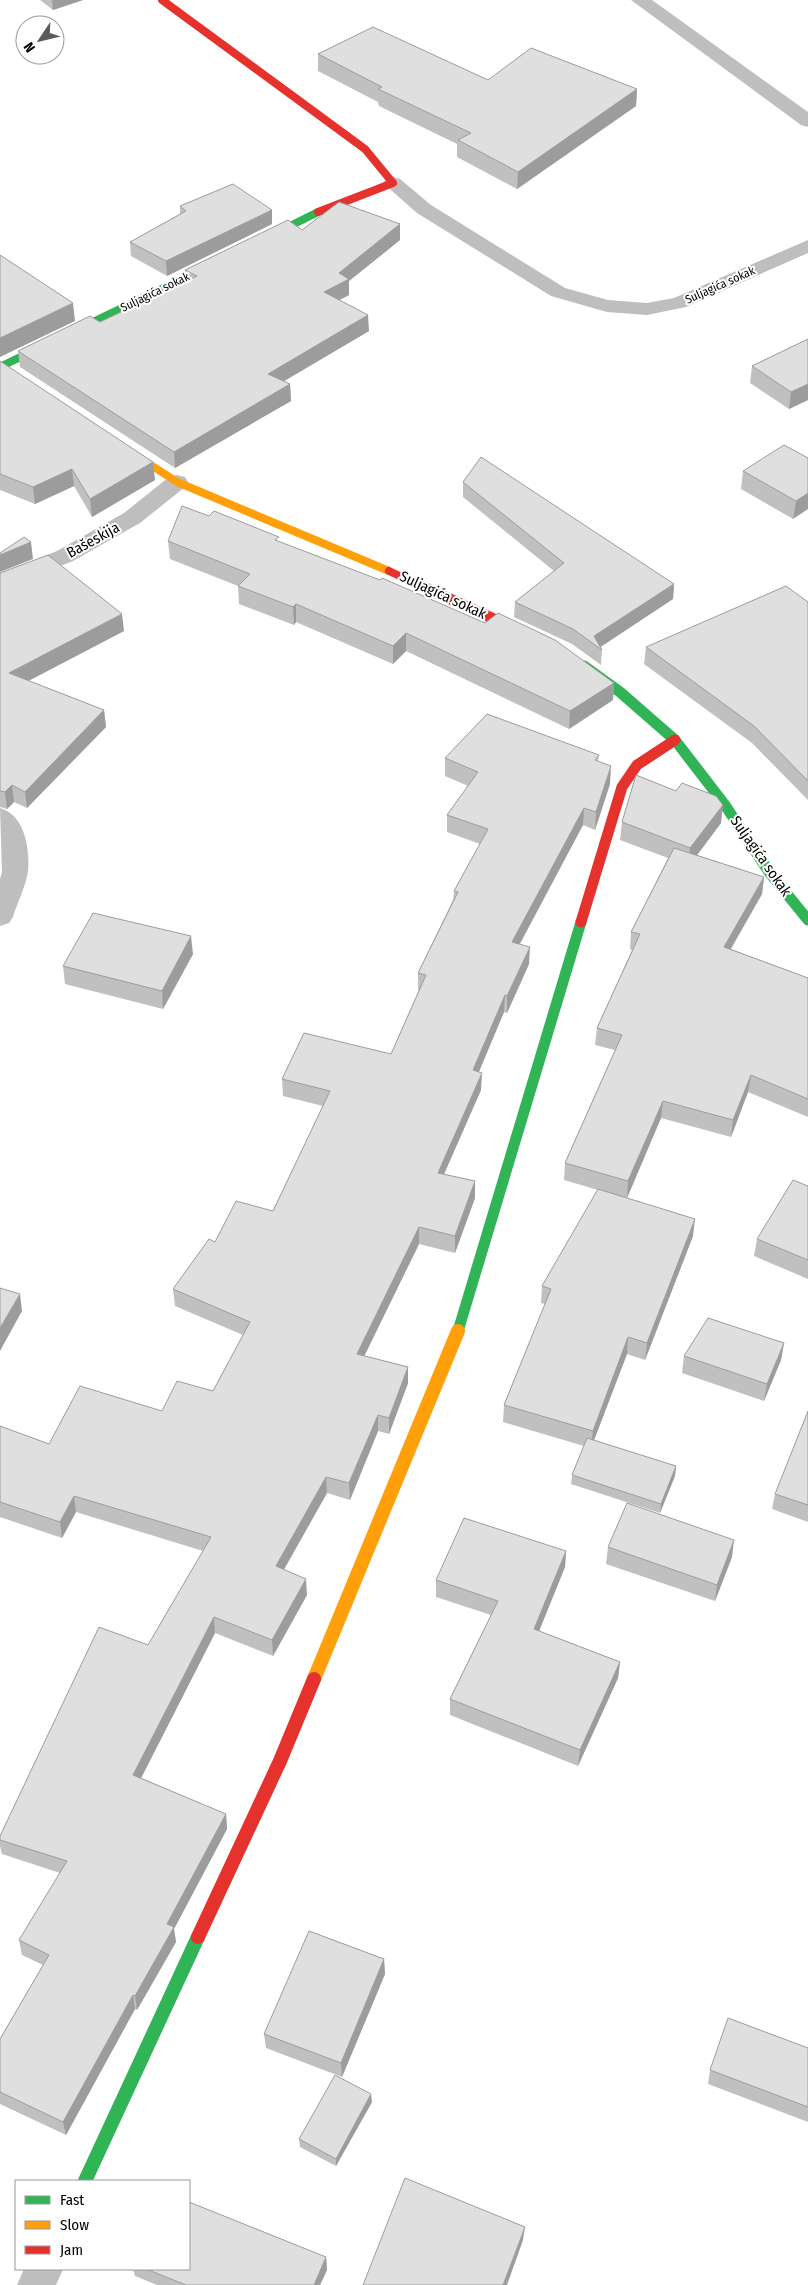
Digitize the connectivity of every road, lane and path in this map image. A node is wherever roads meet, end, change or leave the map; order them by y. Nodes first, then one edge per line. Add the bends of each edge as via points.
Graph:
1 (162, 0) edge
2 (640, 0) edge
3 (808, 120) edge
4 (393, 183) junction
5 (808, 246) edge
6 (246, 247) edge
7 (228, 256) edge
8 (3, 368) edge
9 (113, 440) edge
10 (177, 482) junction
11 (0, 582) edge
12 (537, 639) edge
13 (577, 662) edge
14 (675, 740) junction
15 (0, 816) edge
16 (0, 916) edge
17 (808, 920) edge
18 (85, 2180) edge
19 (44, 2270) edge
20 (36, 2285) edge

1 - 4 street, Suljagića sokak via 365,149
2 - 3 street
4 - 5 street, Suljagića sokak via 424,210 558,292 607,306 647,308 679,303
4 - 6 street via 307,217
7 - 8 street, Suljagića sokak
9 - 10 street, Suljagića sokak
10 - 11 street, Bašeskija via 132,518 65,556
10 - 12 street, Suljagića sokak via 425,586
13 - 14 street, Suljagića sokak via 620,692
14 - 17 street, Suljagića sokak via 726,805 769,872
14 - 18 street via 629,772 622,788 458,1332 280,1761
15 - 16 street via 13,834 15,872
19 - 20 street

